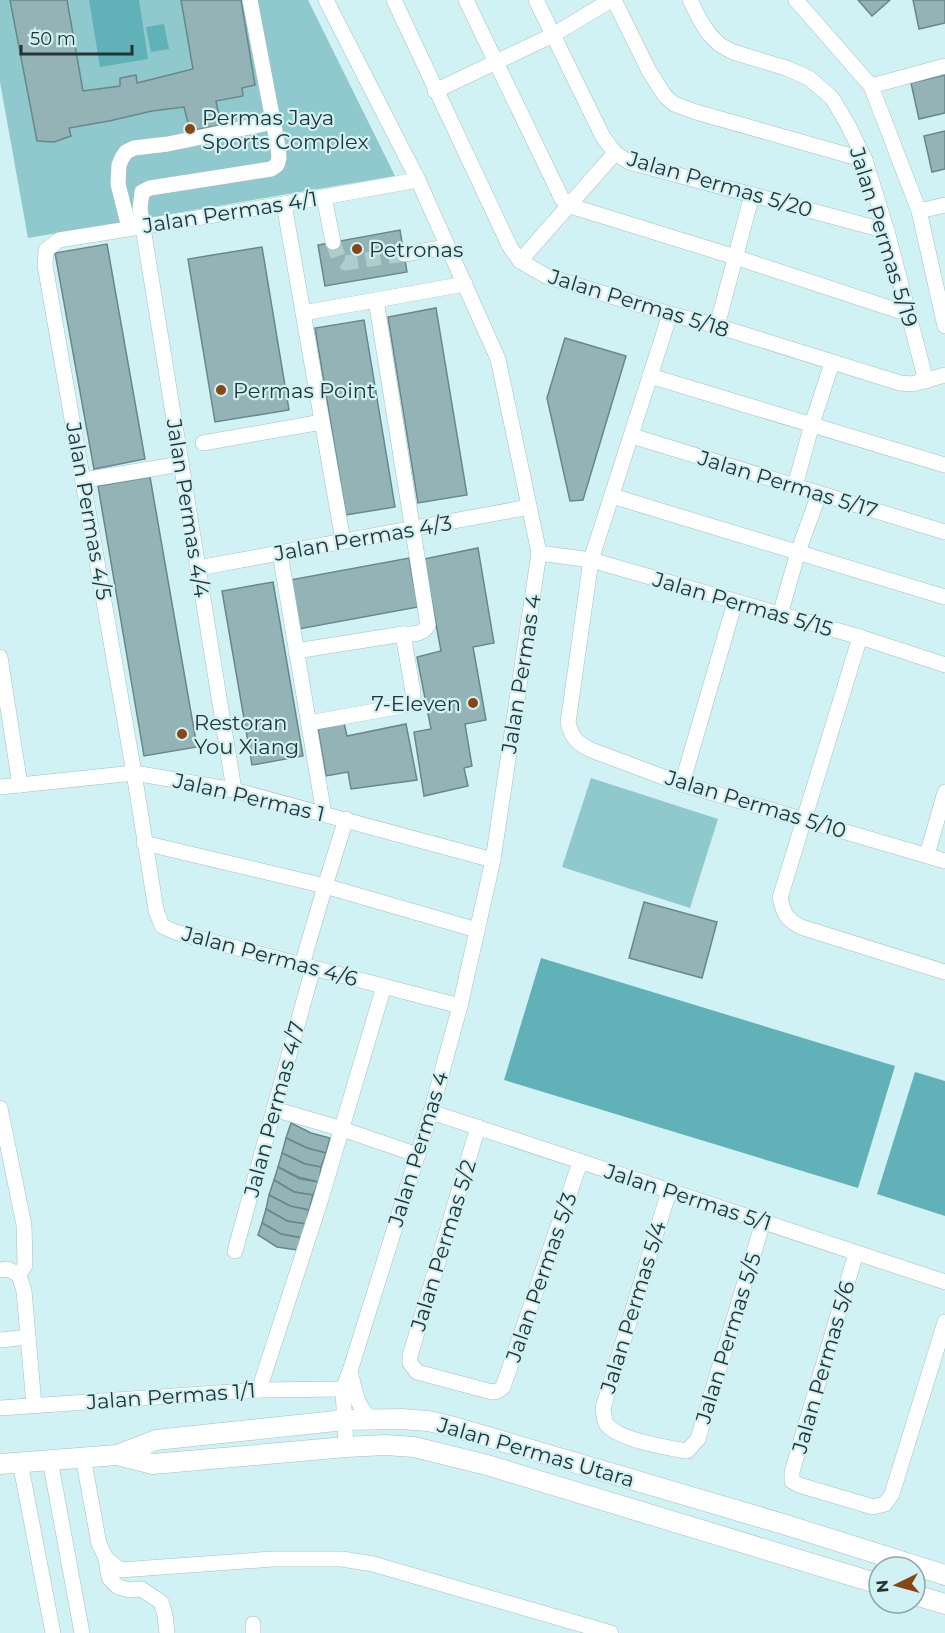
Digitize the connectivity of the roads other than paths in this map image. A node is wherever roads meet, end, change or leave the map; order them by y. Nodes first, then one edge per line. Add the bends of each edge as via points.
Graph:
1 (250, 0) edge
2 (326, 0) edge
3 (394, 0) edge
4 (466, 0) edge
5 (536, 0) edge
6 (613, 0) edge
7 (690, 0) edge
8 (796, 0) edge
9 (553, 35) junction
10 (496, 62) junction
11 (945, 66) edge
12 (871, 86) junction
13 (435, 91) junction
14 (273, 122) junction
15 (615, 153) junction
16 (865, 160) junction
17 (418, 180) junction
18 (752, 195) junction
19 (324, 197) junction
20 (284, 204) junction
21 (570, 204) junction
22 (945, 205) edge
23 (919, 211) junction
24 (135, 227) junction
25 (887, 231) junction
26 (333, 242) tunnel mouth
27 (448, 247) junction
28 (46, 250) joint
29 (404, 254) tunnel mouth
30 (735, 257) junction
31 (520, 261) junction
32 (465, 284) junction
33 (376, 300) junction
34 (303, 313) junction
35 (670, 314) junction
36 (908, 314) junction
37 (717, 326) junction
38 (945, 326) edge
39 (832, 363) junction
40 (945, 375) edge
41 (650, 376) junction
42 (926, 381) junction
43 (322, 422) junction
44 (812, 424) junction
45 (632, 436) junction
46 (203, 443) dead end
47 (181, 464) junction
48 (945, 465) edge
49 (84, 480) junction
50 (795, 486) junction
51 (819, 494) junction
52 (612, 496) junction
53 (529, 507) junction
54 (414, 528) junction
55 (945, 532) edge
56 (343, 542) junction
57 (798, 552) junction
58 (280, 553) junction
59 (539, 553) junction
60 (591, 560) junction
61 (198, 568) junction
62 (945, 597) edge
63 (735, 602) junction
64 (780, 615) junction
65 (403, 634) junction
66 (860, 637) junction
67 (296, 651) junction
68 (0, 657) edge
69 (945, 665) edge
70 (309, 723) junction
71 (134, 773) junction
72 (682, 784) junction
73 (20, 785) junction
74 (0, 788) edge
75 (234, 790) junction
76 (945, 792) edge
77 (324, 814) junction
78 (346, 819) junction
79 (804, 819) junction
80 (144, 843) junction
81 (927, 855) junction
82 (493, 860) junction
83 (945, 861) edge
84 (325, 886) junction
85 (477, 930) junction
86 (307, 967) junction
87 (945, 972) edge
88 (384, 986) junction
89 (460, 1006) junction
90 (0, 1108) edge
91 (274, 1109) junction
92 (431, 1112) junction
93 (478, 1127) junction
94 (342, 1129) junction
95 (418, 1155) junction
96 (582, 1162) junction
97 (669, 1191) junction
98 (763, 1222) junction
99 (235, 1251) dead end
100 (856, 1253) junction
101 (0, 1270) edge
102 (20, 1275) junction
103 (945, 1282) edge
104 (945, 1322) edge
105 (28, 1337) junction
106 (0, 1340) edge
107 (350, 1371) junction
108 (343, 1389) junction
109 (259, 1390) junction
110 (498, 1391) joint
111 (34, 1405) junction
112 (0, 1408) edge
113 (372, 1419) junction
114 (345, 1420) junction
115 (346, 1447) junction
116 (687, 1451) joint
117 (117, 1455) junction
118 (83, 1457) junction
119 (50, 1460) junction
120 (20, 1462) junction
121 (0, 1464) edge
122 (106, 1558) junction
123 (945, 1575) edge
124 (867, 1580) edge
125 (927, 1599) edge
126 (945, 1604) edge
127 (53, 1633) edge
128 (82, 1633) edge
129 (167, 1633) edge
130 (611, 1633) edge

1 - 14 street
2 - 17 street, Jalan Permas 4
3 - 13 street, Jalan Permas 5/18
4 - 10 street
5 - 9 street, Jalan Permas 5/20
6 - 9 street
6 - 16 street via 649,71 664,96 674,104
7 - 16 street, Jalan Permas 5/19 via 700,21 720,45 809,78 832,98
8 - 12 street
9 - 10 street
9 - 15 street, Jalan Permas 5/20 via 603,137
10 - 13 street
10 - 21 street via 562,199
11 - 12 street
12 - 23 street
13 - 31 street, Jalan Permas 5/18
14 - 24 street via 279,154 274,167 144,190
14 - 24 street via 126,152 119,165 118,184
15 - 18 street, Jalan Permas 5/20 via 629,162
15 - 21 street
16 - 25 street, Jalan Permas 5/19
17 - 19 street, Jalan Permas 4/1
17 - 27 street, Jalan Permas 4
18 - 25 street, Jalan Permas 5/20
18 - 30 street
19 - 20 street, Jalan Permas 4/1
19 - 26 street
20 - 24 street, Jalan Permas 4/1
20 - 34 street
21 - 30 street
21 - 31 street
22 - 23 street
23 - 38 street
24 - 28 street, Jalan Permas 4/1 via 59,240
24 - 47 street, Jalan Permas 4/4
25 - 36 street, Jalan Permas 5/19
27 - 29 street
27 - 32 street, Jalan Permas 4
28 - 49 street, Jalan Permas 4/5 via 45,265
30 - 36 street
30 - 37 street
31 - 35 street, Jalan Permas 5/18 via 546,276
32 - 33 street
32 - 53 street, Jalan Permas 4 via 498,359
33 - 34 street
33 - 54 street
34 - 43 street
35 - 37 street, Jalan Permas 5/18
35 - 41 street
36 - 42 street, Jalan Permas 5/19
37 - 39 street, Jalan Permas 5/18
39 - 42 street, Jalan Permas 5/18 via 900,383
39 - 44 street
40 - 42 street
41 - 44 street
41 - 45 street
43 - 46 street
43 - 56 street
44 - 48 street
44 - 50 street
45 - 50 street, Jalan Permas 5/17
45 - 52 street
47 - 49 street
47 - 61 street, Jalan Permas 4/4
49 - 71 street, Jalan Permas 4/5
50 - 51 street, Jalan Permas 5/17
51 - 55 street, Jalan Permas 5/17
51 - 57 street
52 - 57 street
52 - 60 street
53 - 54 street, Jalan Permas 4/3
53 - 59 street, Jalan Permas 4
54 - 56 street, Jalan Permas 4/3
54 - 65 street via 428,625 423,632
56 - 58 street, Jalan Permas 4/3
57 - 62 street
57 - 64 street
58 - 61 street, Jalan Permas 4/3
58 - 67 street
59 - 60 street, Jalan Permas 5/15
59 - 82 street, Jalan Permas 4
60 - 63 street, Jalan Permas 5/15
60 - 72 street, Jalan Permas 5/10 via 568,723 572,736 591,750
61 - 75 street, Jalan Permas 4/4
63 - 64 street, Jalan Permas 5/15
63 - 72 street
64 - 66 street, Jalan Permas 5/15
65 - 67 street
65 - 70 street via 413,692 411,703
66 - 69 street, Jalan Permas 5/15
66 - 79 street
67 - 70 street via 307,682
68 - 73 street
70 - 77 street
71 - 73 street, Jalan Permas 1
71 - 75 street, Jalan Permas 1
71 - 80 street, Jalan Permas 4/6
72 - 79 street, Jalan Permas 5/10
73 - 74 street, Jalan Permas 1
75 - 77 street, Jalan Permas 1
76 - 81 street
77 - 78 street, Jalan Permas 1
78 - 82 street, Jalan Permas 1
78 - 84 street, Jalan Permas 4/7
79 - 81 street, Jalan Permas 5/10
79 - 87 street via 780,898 790,921
80 - 84 street
80 - 86 street, Jalan Permas 4/6 via 162,926
81 - 83 street, Jalan Permas 5/10
82 - 85 street, Jalan Permas 4
84 - 85 street
84 - 86 street, Jalan Permas 4/7
85 - 89 street, Jalan Permas 4
86 - 88 street, Jalan Permas 4/6
86 - 91 street, Jalan Permas 4/7
88 - 89 street, Jalan Permas 4/6
88 - 94 street
89 - 92 street, Jalan Permas 4
90 - 102 street via 24,1225 26,1265
91 - 94 street
91 - 99 street, Jalan Permas 4/7
92 - 93 street, Jalan Permas 5/1
92 - 95 street, Jalan Permas 4
93 - 96 street, Jalan Permas 5/1
93 - 110 street, Jalan Permas 5/2 via 410,1363 417,1372
94 - 95 street
94 - 109 street
95 - 107 street, Jalan Permas 4
96 - 97 street, Jalan Permas 5/1
96 - 110 street, Jalan Permas 5/3 via 503,1387
97 - 98 street, Jalan Permas 5/1
97 - 116 street, Jalan Permas 5/4 via 603,1408 605,1423 616,1434
98 - 100 street, Jalan Permas 5/1
98 - 116 street, Jalan Permas 5/5 via 698,1439
100 - 103 street, Jalan Permas 5/1
100 - 104 street, Jalan Permas 5/6 via 792,1481 873,1507 885,1504 892,1494
101 - 102 street
102 - 105 street
105 - 106 street
105 - 111 street
107 - 108 street, Jalan Permas 4
107 - 113 street via 358,1403
108 - 109 street, Jalan Permas 1/1
108 - 114 street, Jalan Permas 4
109 - 111 street, Jalan Permas 1/1
111 - 112 street, Jalan Permas 1/1
113 - 114 main road, Jalan Permas Utara
113 - 123 main road, Jalan Permas Utara via 428,1421 454,1427
114 - 115 street, Jalan Permas 4
114 - 117 main road, Jalan Permas Utara via 156,1440
115 - 117 main road, Jalan Permas Utara via 153,1464
115 - 124 main road, Jalan Permas Utara via 414,1447 445,1454
117 - 118 main road, Jalan Permas Utara
118 - 119 main road, Jalan Permas Utara
118 - 122 street via 99,1544
119 - 120 main road, Jalan Permas Utara
119 - 128 street
120 - 121 main road, Jalan Permas Utara
120 - 127 street
122 - 129 street via 109,1578 118,1587 141,1589 161,1602
122 - 130 street via 120,1570 273,1559 342,1559 373,1564
125 - 126 main road

